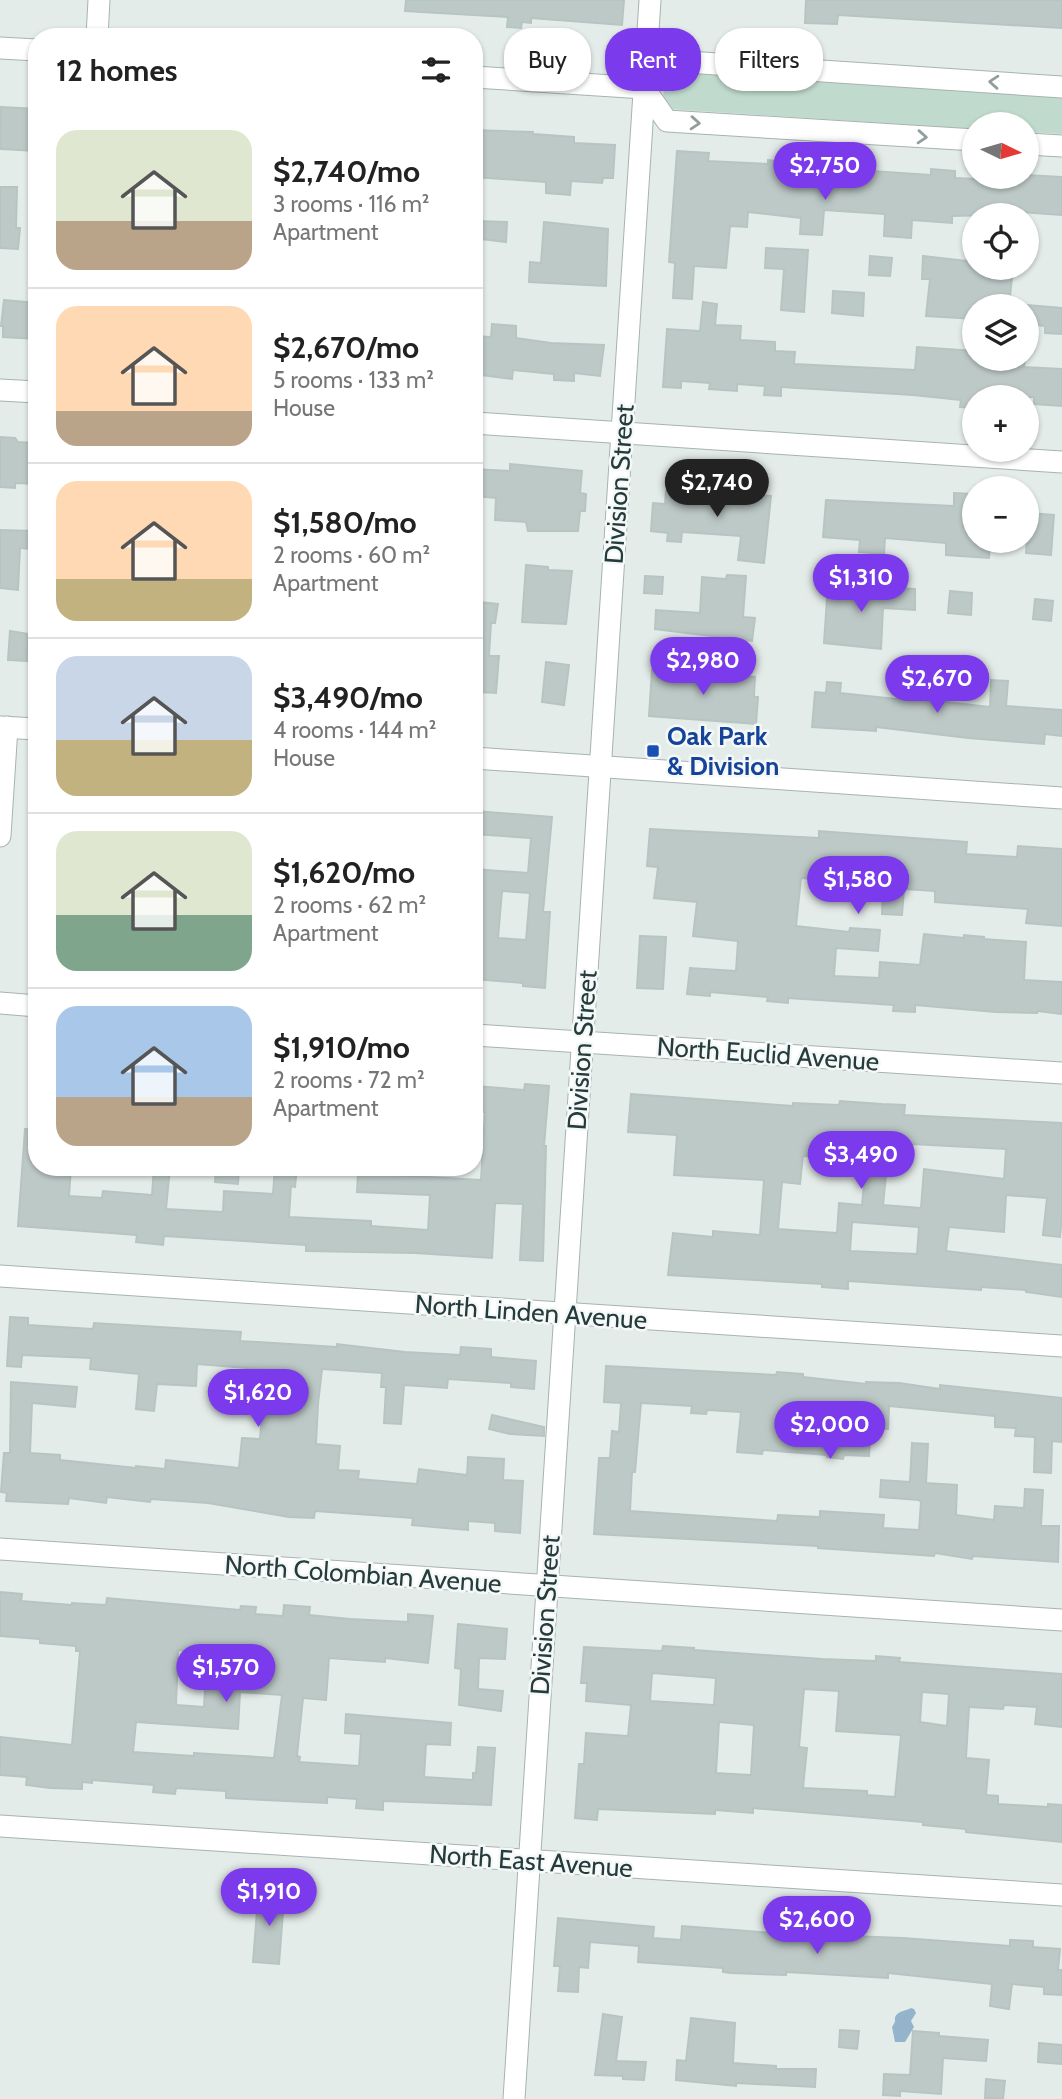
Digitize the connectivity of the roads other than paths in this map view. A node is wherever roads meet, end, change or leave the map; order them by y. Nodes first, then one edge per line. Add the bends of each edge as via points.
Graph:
1 (99, 0) edge
2 (650, 0) edge
3 (97, 28) edge
4 (648, 28) edge
5 (0, 48) edge
6 (28, 50) edge
7 (701, 63) edge
8 (483, 78) edge
9 (605, 85) edge
10 (1062, 87) edge
11 (644, 91) edge
12 (646, 91) edge
13 (962, 140) edge
14 (1040, 145) edge
15 (1062, 146) edge
16 (0, 390) edge
17 (28, 392) edge
18 (483, 424) edge
19 (622, 434) junction
20 (1062, 462) edge
21 (4, 727) edge
22 (28, 728) edge
23 (483, 759) edge
24 (600, 767) junction
25 (1062, 798) edge
26 (0, 836) edge
27 (0, 1003) edge
28 (28, 1005) edge
29 (483, 1036) edge
30 (583, 1042) junction
31 (1062, 1073) edge
32 (0, 1276) edge
33 (565, 1314) junction
34 (1062, 1346) edge
35 (0, 1549) edge
36 (547, 1586) junction
37 (1062, 1620) edge
38 (0, 1826) edge
39 (529, 1860) junction
40 (1062, 1895) edge
41 (514, 2099) edge

1 - 3 street
2 - 4 street, Division Street
5 - 6 street
10 -> 7 street
8 - 9 street
11 - 19 street, Division Street
12 -> 13 street via 667,121
14 - 15 street
16 - 17 street
18 - 19 street
19 - 20 street
19 - 24 street, Division Street
21 - 22 street
21 - 26 street
23 - 24 street
24 - 25 street
24 - 30 street, Division Street
27 - 28 street
29 - 30 street, North Euclid Avenue
30 - 31 street, North Euclid Avenue
30 - 33 street, Division Street
32 - 33 street, North Linden Avenue
33 - 34 street, North Linden Avenue
33 - 36 street, Division Street
35 - 36 street, North Colombian Avenue
36 - 37 street, North Colombian Avenue
36 - 39 street, Division Street
38 - 39 street, North East Avenue
39 - 40 street, North East Avenue
39 - 41 street, Division Street

